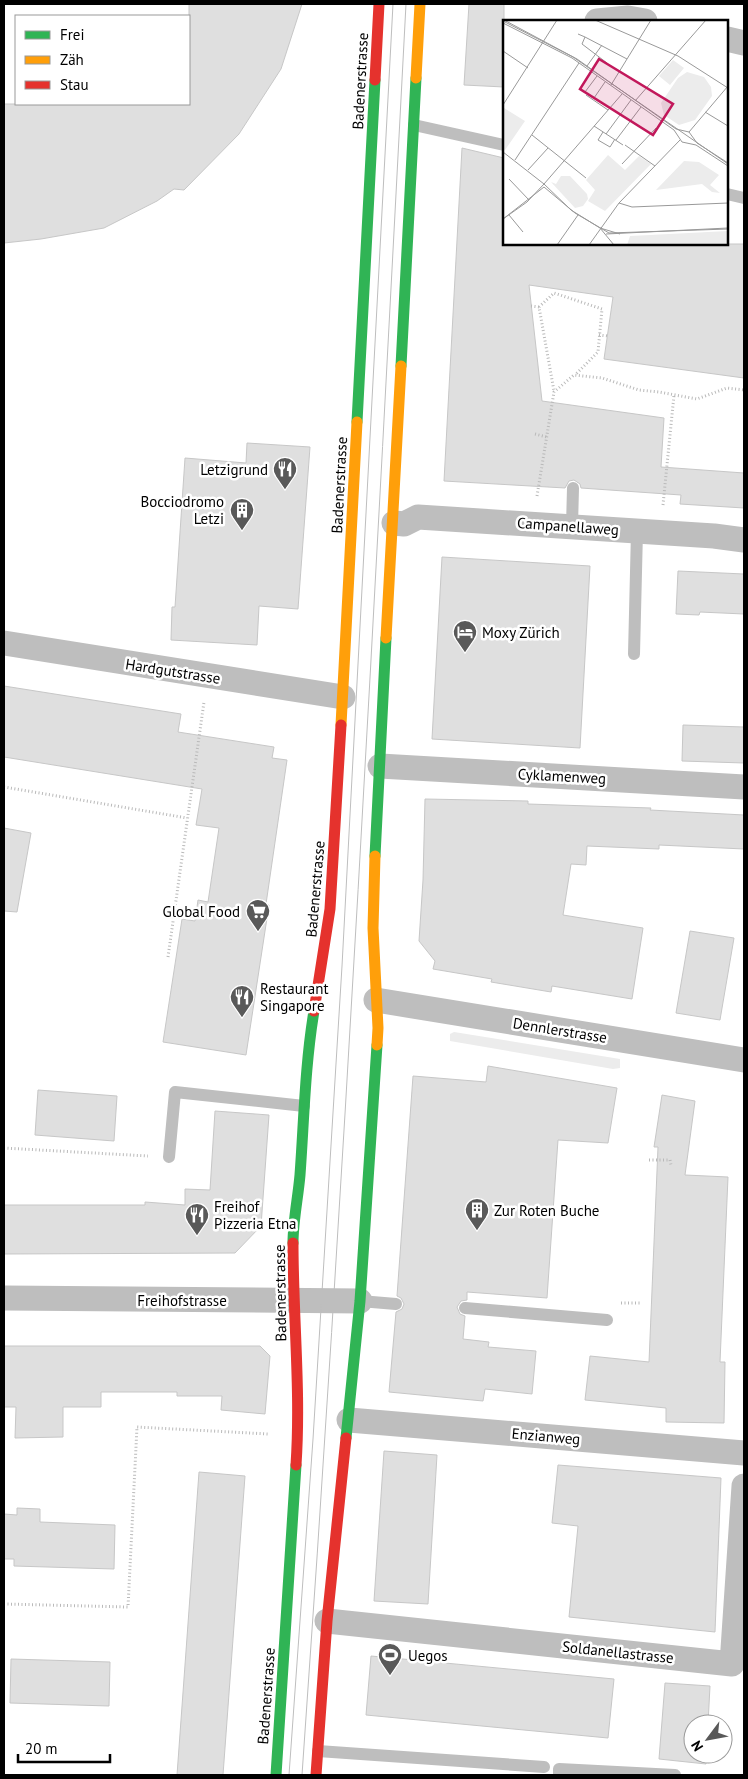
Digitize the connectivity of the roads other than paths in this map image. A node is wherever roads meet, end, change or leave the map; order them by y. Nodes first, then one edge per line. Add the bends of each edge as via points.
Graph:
1 (379, 4) edge
2 (420, 4) edge
3 (607, 20) edge
4 (639, 20) edge
5 (728, 39) edge
6 (744, 43) edge
7 (414, 125) junction
8 (503, 145) edge
9 (728, 194) edge
10 (744, 198) edge
11 (573, 488) dead end
12 (394, 523) junction
13 (572, 526) junction
14 (648, 532) junction
15 (744, 540) edge
16 (4, 643) edge
17 (634, 654) dead end
18 (343, 697) junction
19 (380, 766) junction
20 (744, 787) edge
21 (376, 1000) junction
22 (744, 1060) edge
23 (304, 1106) junction
24 (169, 1157) road end
25 (4, 1298) edge
26 (293, 1300) junction
27 (360, 1301) junction
28 (396, 1304) dead end
29 (465, 1308) dead end
30 (607, 1320) dead end
31 (349, 1420) junction
32 (744, 1453) edge
33 (744, 1486) edge
34 (327, 1621) junction
35 (318, 1752) junction
36 (544, 1767) dead end
37 (516, 1770) edge
38 (276, 1775) edge
39 (316, 1775) edge
40 (559, 1775) edge
41 (675, 1775) edge

1 - 18 street, Badenerstrasse
2 - 7 street
3 - 4 street
5 - 6 street
7 - 8 lane
7 - 12 street
9 - 10 lane
11 - 13 lane
12 - 13 street, Campanellaweg via 404,524 418,517
12 - 19 street
13 - 14 street, Campanellaweg
14 - 15 street, Campanellaweg
14 - 17 lane
16 - 18 street, Hardgutstrasse
18 - 23 street, Badenerstrasse via 330,909 309,1041
19 - 20 street, Cyklamenweg
19 - 21 street via 372,928
21 - 22 street, Dennlerstrasse
21 - 27 street via 378,1028
23 - 24 lane via 175,1092
23 - 26 street, Badenerstrasse via 298,1203 293,1230
25 - 26 street, Freihofstrasse
26 - 27 street, Freihofstrasse
26 - 38 street, Badenerstrasse via 298,1431
27 - 28 lane
27 - 31 street
29 - 30 lane
31 - 32 street, Enzianweg
31 - 34 street
33 - 34 street, Soldanellastrasse via 732,1664
34 - 35 street
35 - 37 lane
35 - 39 street
36 - 37 lane
40 - 41 lane via 560,1769

